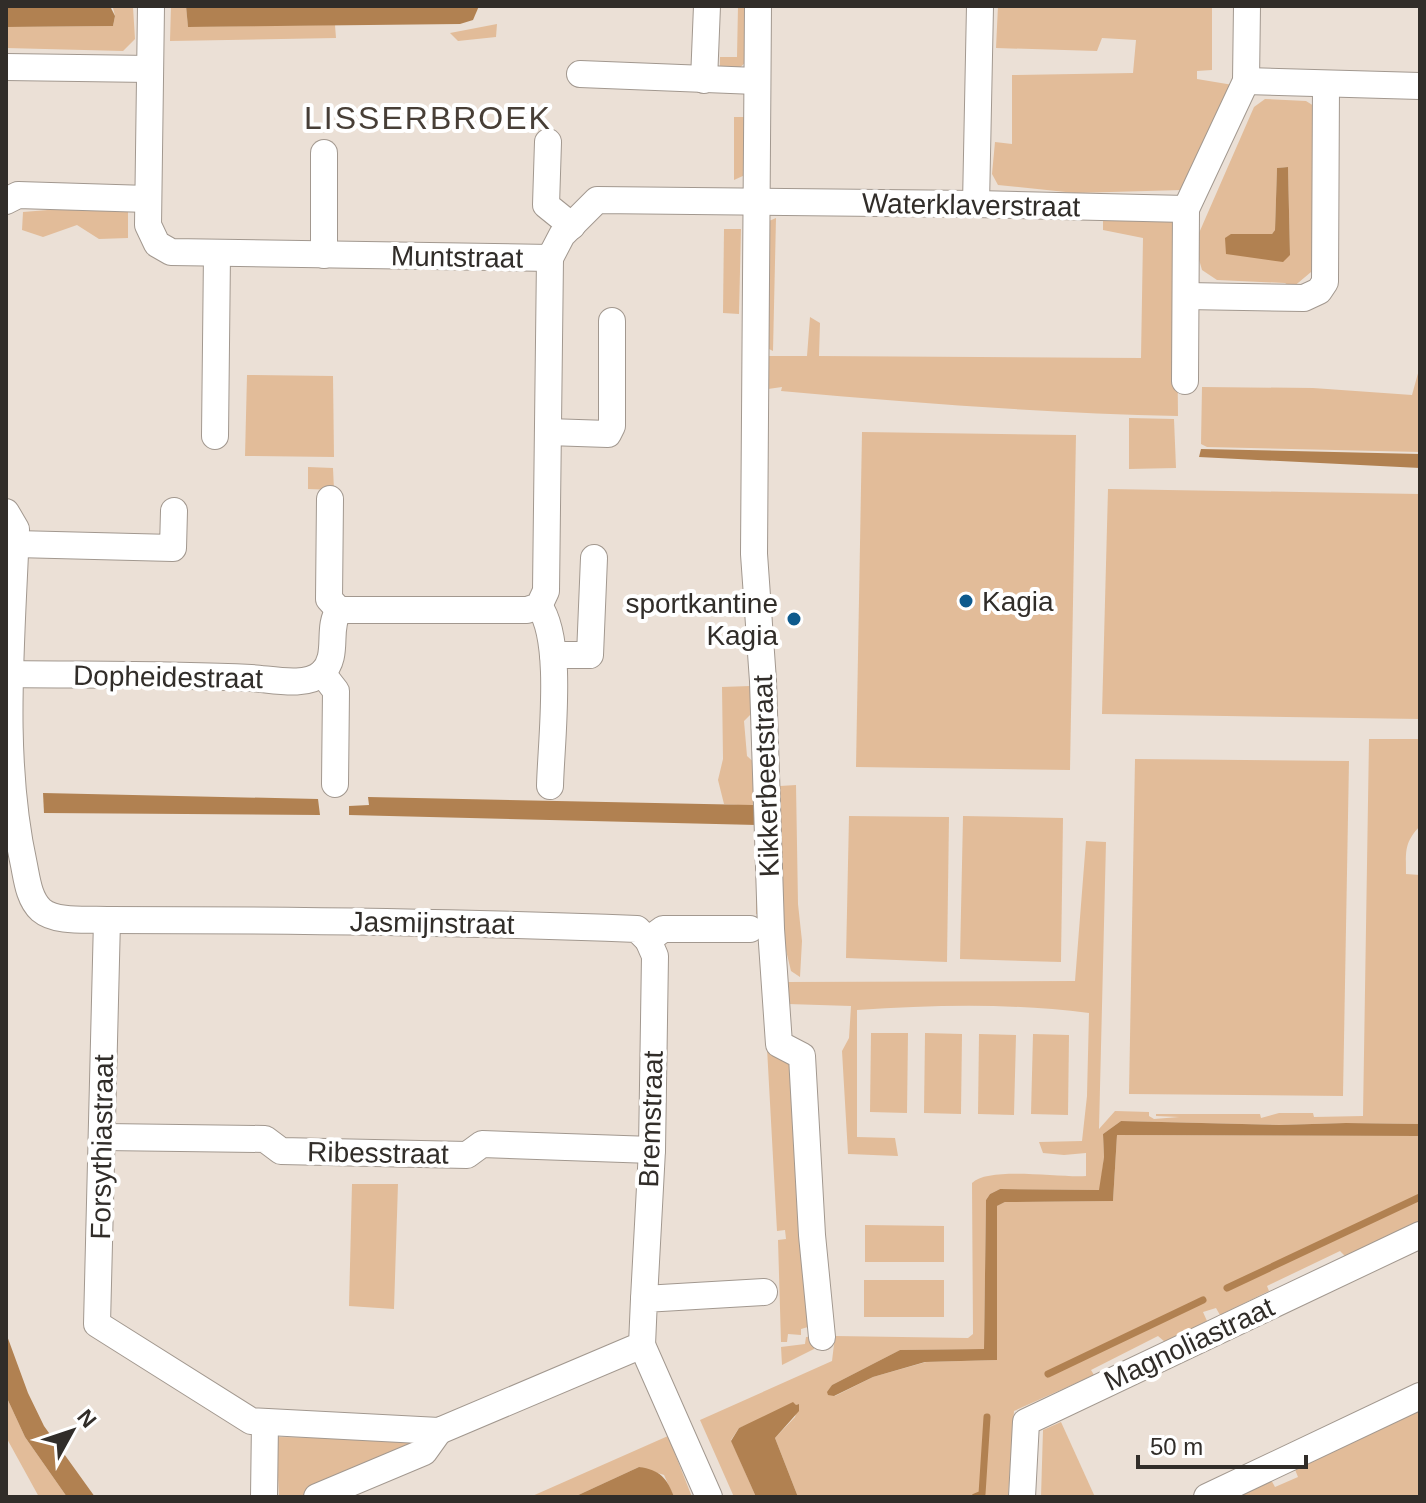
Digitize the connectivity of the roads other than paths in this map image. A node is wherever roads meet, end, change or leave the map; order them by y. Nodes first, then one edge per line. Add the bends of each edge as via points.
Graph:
1 (151, 6) edge
2 (707, 6) edge
3 (758, 6) edge
4 (980, 6) edge
5 (1247, 6) edge
6 (6, 67) edge
7 (150, 69) junction
8 (580, 74) dead end
9 (704, 80) junction
10 (756, 81) junction
11 (1246, 81) junction
12 (1326, 84) junction
13 (1420, 86) edge
14 (548, 142) dead end
15 (324, 153) dead end
16 (148, 199) junction
17 (6, 201) edge
18 (757, 202) junction
19 (976, 204) junction
20 (1186, 209) junction
21 (572, 226) junction
22 (217, 253) junction
23 (324, 255) junction
24 (550, 258) junction
25 (1186, 296) junction
26 (612, 321) dead end
27 (1185, 381) dead end
28 (548, 432) junction
29 (215, 436) dead end
30 (330, 499) dead end
31 (174, 511) dead end
32 (6, 512) edge
33 (16, 544) junction
34 (594, 558) dead end
35 (539, 606) junction
36 (339, 610) junction
37 (553, 655) junction
38 (322, 673) junction
39 (11, 674) junction
40 (335, 784) dead end
41 (550, 786) dead end
42 (12, 835) edge
43 (107, 920) junction
44 (750, 929) dead end
45 (648, 940) junction
46 (104, 1137) junction
47 (652, 1150) junction
48 (1420, 1235) edge
49 (764, 1292) dead end
50 (644, 1299) junction
51 (822, 1337) dead end
52 (642, 1345) junction
53 (1420, 1396) edge
54 (265, 1422) junction
55 (439, 1431) junction
56 (264, 1497) edge
57 (317, 1497) edge
58 (709, 1497) edge
59 (1022, 1497) edge
60 (1207, 1497) edge

1 - 7 street, Muntstraat
2 - 9 street
3 - 10 street
4 - 19 street
5 - 11 street
6 - 7 street
7 - 16 street, Muntstraat
8 - 9 street
9 - 10 street
10 - 18 street
11 - 12 street
11 - 20 street
12 - 13 street
12 - 25 street via 1325,282 1304,298
14 - 21 street via 546,205
15 - 23 street
16 - 17 street via 18,195
16 - 22 street, Muntstraat via 148,225 157,244 171,252
18 - 19 street, Waterklaverstraat
18 - 21 street, Muntstraat via 597,200
18 - 51 street, Kikkerbeetstraat via 754,554 771,929 779,1044 802,1056
19 - 20 street, Waterklaverstraat
20 - 25 street
21 - 24 street, Muntstraat
22 - 23 street, Muntstraat
22 - 29 street
23 - 24 street, Muntstraat
24 - 28 street
25 - 27 street
26 - 28 street via 608,434
28 - 35 street via 546,591
30 - 36 street via 329,599
31 - 33 street via 173,548
32 - 33 street via 16,529
33 - 39 street
34 - 37 street via 590,655
35 - 36 street
35 - 37 street via 548,618
36 - 38 street via 331,659
37 - 41 street
38 - 39 street, Dopheidestraat via 308,681
38 - 40 street via 336,691
39 - 42 street
42 - 43 street via 42,911 63,918
43 - 45 street, Jasmijnstraat via 541,925 637,929
43 - 46 street, Forsythiastraat
44 - 45 street via 663,929
45 - 47 street, Bremstraat via 655,956
46 - 47 street, Ribesstraat via 265,1139 281,1151 467,1155 482,1144
46 - 54 street, Forsythiastraat via 97,1324 251,1421
47 - 50 street, Bremstraat
48 - 59 street, Magnoliastraat via 1026,1422
49 - 50 street
50 - 52 street
52 - 55 street, Forsythiastraat
52 - 58 street
53 - 60 street
54 - 55 street, Forsythiastraat
54 - 56 street
55 - 57 street, Forsythiastraat via 424,1452

